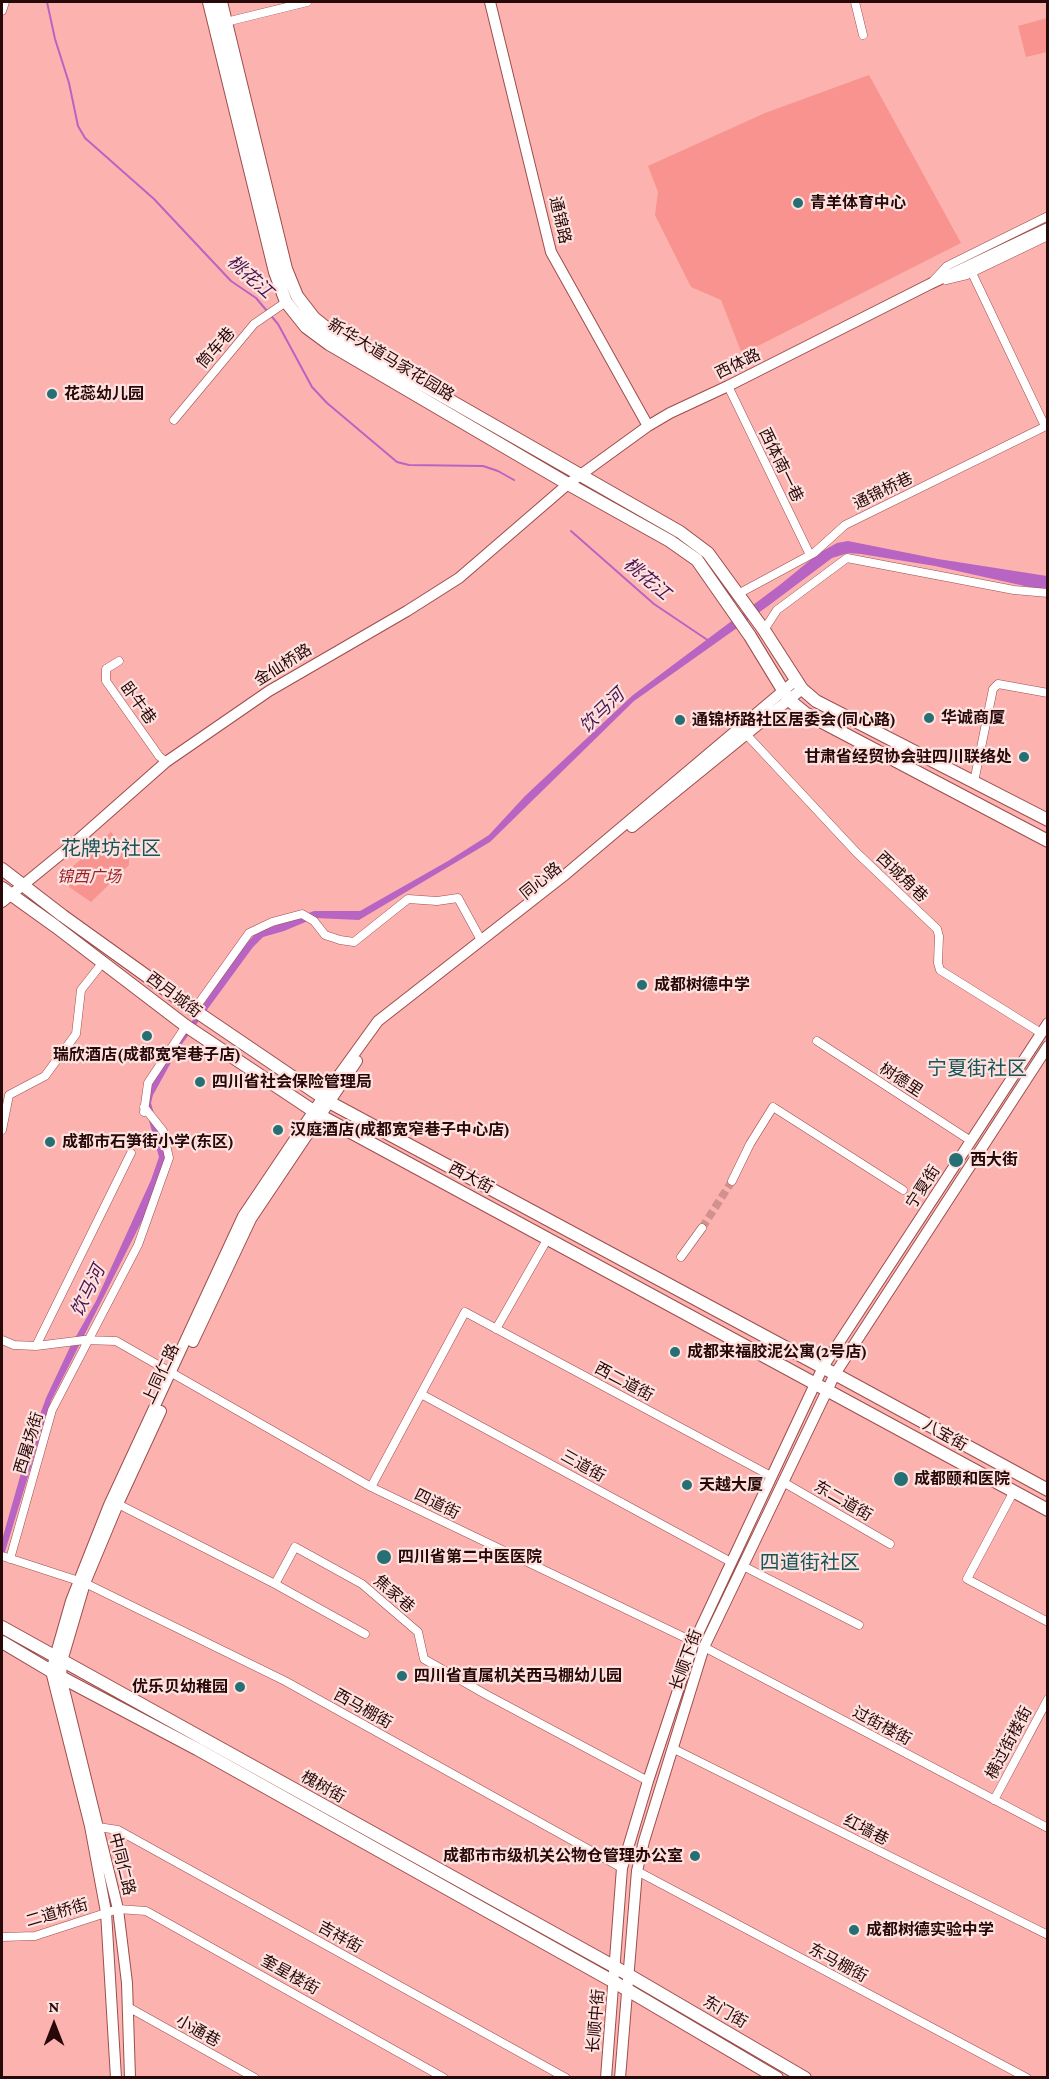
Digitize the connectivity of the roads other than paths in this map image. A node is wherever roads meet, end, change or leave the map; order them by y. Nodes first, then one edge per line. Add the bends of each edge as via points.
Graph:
1 (5, 2) edge
2 (209, 2) edge
3 (220, 2) edge
4 (308, 2) edge
5 (490, 2) edge
6 (855, 2) edge
7 (2, 11) edge
8 (226, 22) junction
9 (863, 35) dead end
10 (1047, 216) edge
11 (1047, 228) edge
12 (1047, 236) edge
13 (967, 271) junction
14 (930, 284) junction
15 (286, 302) junction
16 (728, 386) junction
17 (174, 420) dead end
18 (1046, 425) edge
19 (648, 426) junction
20 (581, 475) junction
21 (568, 484) junction
22 (810, 555) junction
23 (1047, 593) edge
24 (740, 596) junction
25 (762, 628) junction
26 (119, 662) dead end
27 (799, 684) junction
28 (1047, 693) edge
29 (786, 694) junction
30 (743, 730) junction
31 (166, 762) junction
32 (974, 782) junction
33 (1047, 820) edge
34 (1047, 841) edge
35 (2, 869) edge
36 (23, 885) junction
37 (4, 895) edge
38 (481, 940) junction
39 (103, 963) junction
40 (194, 1010) junction
41 (1047, 1023) edge
42 (186, 1026) junction
43 (1041, 1033) junction
44 (817, 1041) dead end
45 (1047, 1046) edge
46 (327, 1100) junction
47 (318, 1114) junction
48 (2, 1130) edge
49 (971, 1141) junction
50 (131, 1153) dead end
51 (732, 1182) tunnel mouth
52 (903, 1190) dead end
53 (702, 1228) tunnel mouth
54 (548, 1238) junction
55 (681, 1257) dead end
56 (496, 1329) junction
57 (2, 1340) edge
58 (86, 1340) junction
59 (36, 1346) junction
60 (823, 1367) junction
61 (835, 1374) junction
62 (173, 1375) junction
63 (821, 1386) junction
64 (421, 1394) junction
65 (771, 1476) junction
66 (783, 1482) junction
67 (371, 1487) junction
68 (1047, 1490) edge
69 (1014, 1491) junction
70 (118, 1504) junction
71 (1047, 1510) edge
72 (890, 1544) dead end
73 (6, 1558) edge
74 (731, 1562) junction
75 (743, 1566) junction
76 (82, 1582) junction
77 (275, 1584) junction
78 (1047, 1622) edge
79 (859, 1625) dead end
80 (2, 1627) edge
81 (365, 1634) dead end
82 (2, 1642) edge
83 (699, 1645) junction
84 (58, 1659) junction
85 (56, 1674) junction
86 (1047, 1699) edge
87 (672, 1748) junction
88 (648, 1781) junction
89 (994, 1800) junction
90 (98, 1827) junction
91 (1047, 1828) edge
92 (622, 1868) junction
93 (637, 1871) junction
94 (118, 1909) junction
95 (106, 1912) junction
96 (1047, 1935) edge
97 (2, 1937) edge
98 (615, 1967) junction
99 (629, 1976) junction
100 (614, 1982) junction
101 (627, 1991) junction
102 (128, 2007) junction
103 (116, 2078) edge
104 (130, 2078) edge
105 (255, 2078) edge
106 (444, 2078) edge
107 (566, 2078) edge
108 (606, 2078) edge
109 (620, 2078) edge
110 (777, 2078) edge
111 (805, 2078) edge
112 (1027, 2078) edge

1 - 7 street
2 - 15 main road, 新华大道马家花园路 via 274,272
3 - 8 main road, 新华大道马家花园路
4 - 8 street
5 - 19 street, 通锦路 via 551,252
6 - 9 street
8 - 20 main road, 新华大道马家花园路 via 286,269 297,296 314,318 334,334
10 - 14 street, 西体路 via 947,266
11 - 13 street
12 - 13 street, 西体路
13 - 14 street, 西体路
13 - 18 street
14 - 16 street, 西体路
15 - 17 street, 筒车巷 via 254,324
15 - 21 main road, 新华大道马家花园路 via 306,327 328,344
16 - 19 street, 西体路
16 - 22 street, 西体南一巷
18 - 22 street, 通锦桥巷 via 845,525
19 - 20 street, 西体路
20 - 21 street, 西体路
20 - 24 main road, 新华大道马家花园路 via 680,532 708,553
21 - 29 main road, 新华大道马家花园路 via 697,560
21 - 31 street, 金仙桥路 via 459,578 268,691
22 - 24 street, 通锦桥巷
23 - 25 street via 848,558 777,610
24 - 25 main road, 新华大道马家花园路
25 - 27 main road, 新华大道马家花园路
26 - 31 street, 卧牛巷 via 106,669 106,681
27 - 29 street
27 - 32 main road via 816,701
28 - 32 street via 998,684 993,689
29 - 30 street
29 - 34 main road via 805,713
30 - 38 street
30 - 43 street, 西城角巷 via 856,852 937,929 940,970
30 - 46 street, 同心路 via 524,914 378,1028
31 - 36 street, 金仙桥路
32 - 33 main road
35 - 36 main road, 西月城街
36 - 37 street, 金仙桥路
36 - 40 main road, 西月城街
37 - 39 main road, 西月城街
38 - 40 street via 458,898 408,899 354,942 325,935 303,915 272,922 249,933
38 - 46 street via 378,1022
39 - 42 main road, 西月城街
39 - 48 street via 81,990 76,1034 45,1076 9,1095
40 - 46 main road, 西月城街
41 - 43 street, 宁夏街
42 - 47 main road, 西月城街
42 - 58 street, 西屠场街 via 148,1083 145,1110 163,1131 169,1158 138,1245
43 - 49 street, 宁夏街
44 - 49 street, 树德里
45 - 61 street, 宁夏街
46 - 47 street, 同心路
46 - 60 main road, 西大街
47 - 54 main road, 西大街
47 - 62 street, 上同仁路 via 251,1220
49 - 60 street, 宁夏街
50 - 59 street
51 - 52 street via 773,1107
53 - 55 street
54 - 56 street
54 - 63 main road, 西大街
56 - 64 street, 西二道街 via 465,1312
56 - 65 street, 西二道街
57 - 59 street, 四道街 via 14,1346
58 - 59 street, 四道街
58 - 62 street, 四道街 via 116,1341
58 - 73 street, 西屠场街 via 52,1410
60 - 61 main road, 西大街
60 - 63 street, 长顺下街
61 - 63 street, 长顺下街
61 - 68 main road, 八宝街
62 - 67 street, 四道街
62 - 70 street, 上同仁路
62 - 76 street via 109,1505
63 - 65 street, 长顺下街
63 - 66 street, 长顺下街
63 - 69 main road, 八宝街
64 - 67 street
64 - 74 street, 三道街
65 - 74 street, 长顺下街
66 - 72 street, 东二道街
66 - 75 street, 长顺下街
67 - 83 street, 四道街
69 - 71 main road, 八宝街
69 - 78 street via 968,1579
70 - 76 street, 上同仁路
70 - 77 street
73 - 76 street, 西屠场街
74 - 83 street, 长顺下街
75 - 79 street
75 - 83 street, 长顺下街
76 - 84 street, 上同仁路
76 - 92 street, 西马棚街 via 285,1681
77 - 81 street
77 - 88 street, 焦家巷 via 296,1547 362,1584 418,1632 424,1659
80 - 84 main road, 槐树街
82 - 85 main road, 槐树街
83 - 87 street, 长顺下街
83 - 88 street, 长顺下街
83 - 89 street, 过街楼街
84 - 85 street, 中同仁路
84 - 98 main road, 槐树街
85 - 90 street, 中同仁路
85 - 95 street
85 - 100 main road, 槐树街
86 - 89 street, 横过街楼街
87 - 93 street, 长顺下街
87 - 96 street, 红墙巷
88 - 92 street, 长顺下街
89 - 91 street, 过街楼街
90 - 94 street, 中同仁路
90 - 107 street, 吉祥街 via 118,1830
92 - 98 street, 长顺下街
93 - 99 street, 长顺下街
93 - 112 street, 东马棚街
94 - 95 street, 二道桥街
94 - 102 street, 中同仁路
94 - 106 street, 奎星楼街 via 137,1909 158,1916
95 - 97 street, 二道桥街 via 35,1936
95 - 103 street
98 - 99 main road, 槐树街
98 - 100 street, 长顺中街
99 - 101 street, 长顺中街
99 - 111 main road, 东门街
100 - 101 main road, 槐树街
100 - 108 street, 长顺中街
101 - 109 street, 长顺中街
101 - 110 main road, 东门街
102 - 104 street, 中同仁路
102 - 105 street, 小通巷

